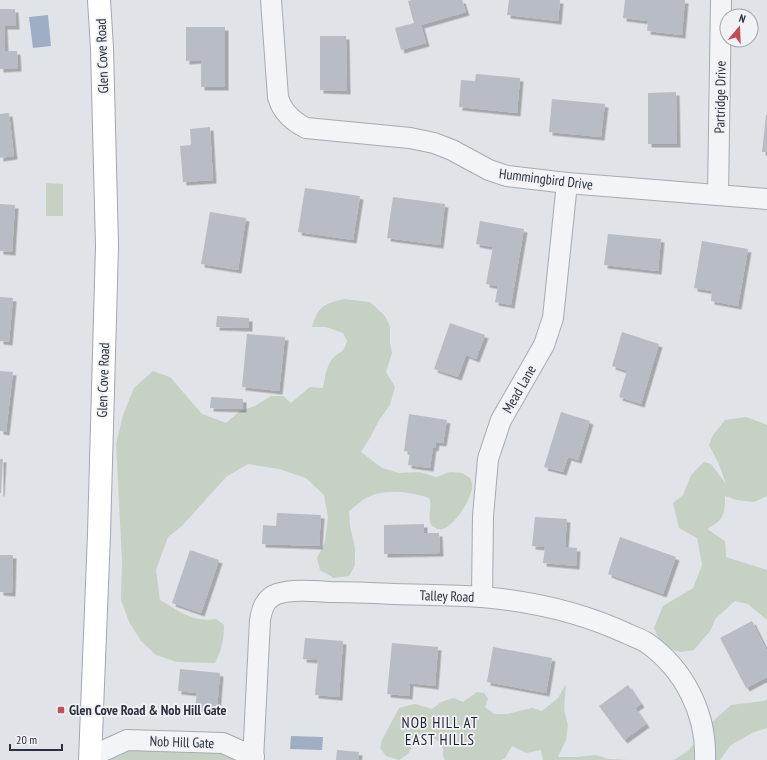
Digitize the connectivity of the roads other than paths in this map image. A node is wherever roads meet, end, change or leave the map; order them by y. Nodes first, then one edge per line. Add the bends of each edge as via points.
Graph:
1 (99, 0) edge
2 (271, 0) edge
3 (721, 0) edge
4 (566, 183) junction
5 (718, 195) junction
6 (767, 199) edge
7 (482, 597) junction
8 (93, 759) edge
9 (252, 759) edge
10 (705, 760) edge

1 - 8 main road, Glen Cove Road via 107,246
2 - 4 street, Hummingbird Drive via 278,97 284,111 296,123 317,130 410,138 434,143 498,174
3 - 5 street, Partridge Drive
4 - 5 street, Hummingbird Drive
4 - 7 street, Mead Lane via 553,318 544,345 501,420 488,459 483,516
5 - 6 street, Hummingbird Drive
7 - 9 street, Talley Road via 317,591 283,592 275,595 262,608 260,620
7 - 10 street, Talley Road via 582,616 646,642 676,670 695,702 704,735
8 - 9 street, Nob Hill Gate via 127,740 223,743

